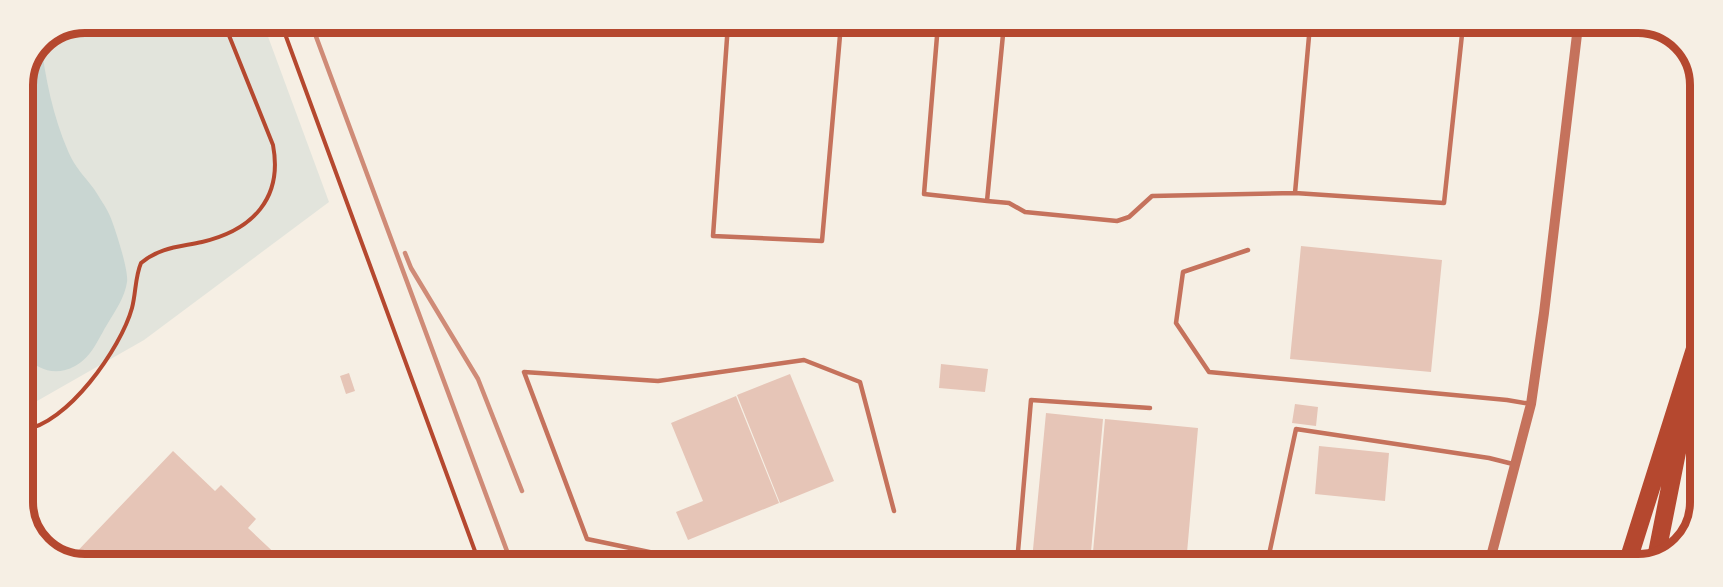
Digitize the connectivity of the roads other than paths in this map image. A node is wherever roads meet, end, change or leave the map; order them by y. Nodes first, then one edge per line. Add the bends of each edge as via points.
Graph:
1 (727, 33) edge
2 (840, 33) edge
3 (937, 33) edge
4 (1003, 33) edge
5 (1309, 33) edge
6 (1462, 33) edge
7 (1577, 33) edge
8 (1294, 194) junction
9 (987, 201) junction
10 (1248, 250) dead end
11 (1690, 364) edge
12 (1690, 386) edge
13 (1531, 404) junction
14 (1150, 408) dead end
15 (1516, 464) junction
16 (894, 511) dead end
17 (1658, 550) edge
18 (659, 554) edge
19 (1018, 554) edge
20 (1269, 554) edge
21 (1492, 554) edge
22 (1630, 554) edge

1 - 2 lane via 713,236 822,241
3 - 9 lane via 924,194
4 - 9 lane
5 - 8 lane
6 - 8 lane via 1444,203
7 - 13 street
8 - 9 lane via 1152,196 1129,217 1117,221 1024,212 1009,203
10 - 13 lane via 1183,272 1176,323 1209,372
11 - 22 highway
12 - 17 highway
13 - 15 street
14 - 19 lane via 1031,400
15 - 20 lane via 1296,429
15 - 21 street
16 - 18 lane via 860,382 804,360 658,381 524,372 587,539

